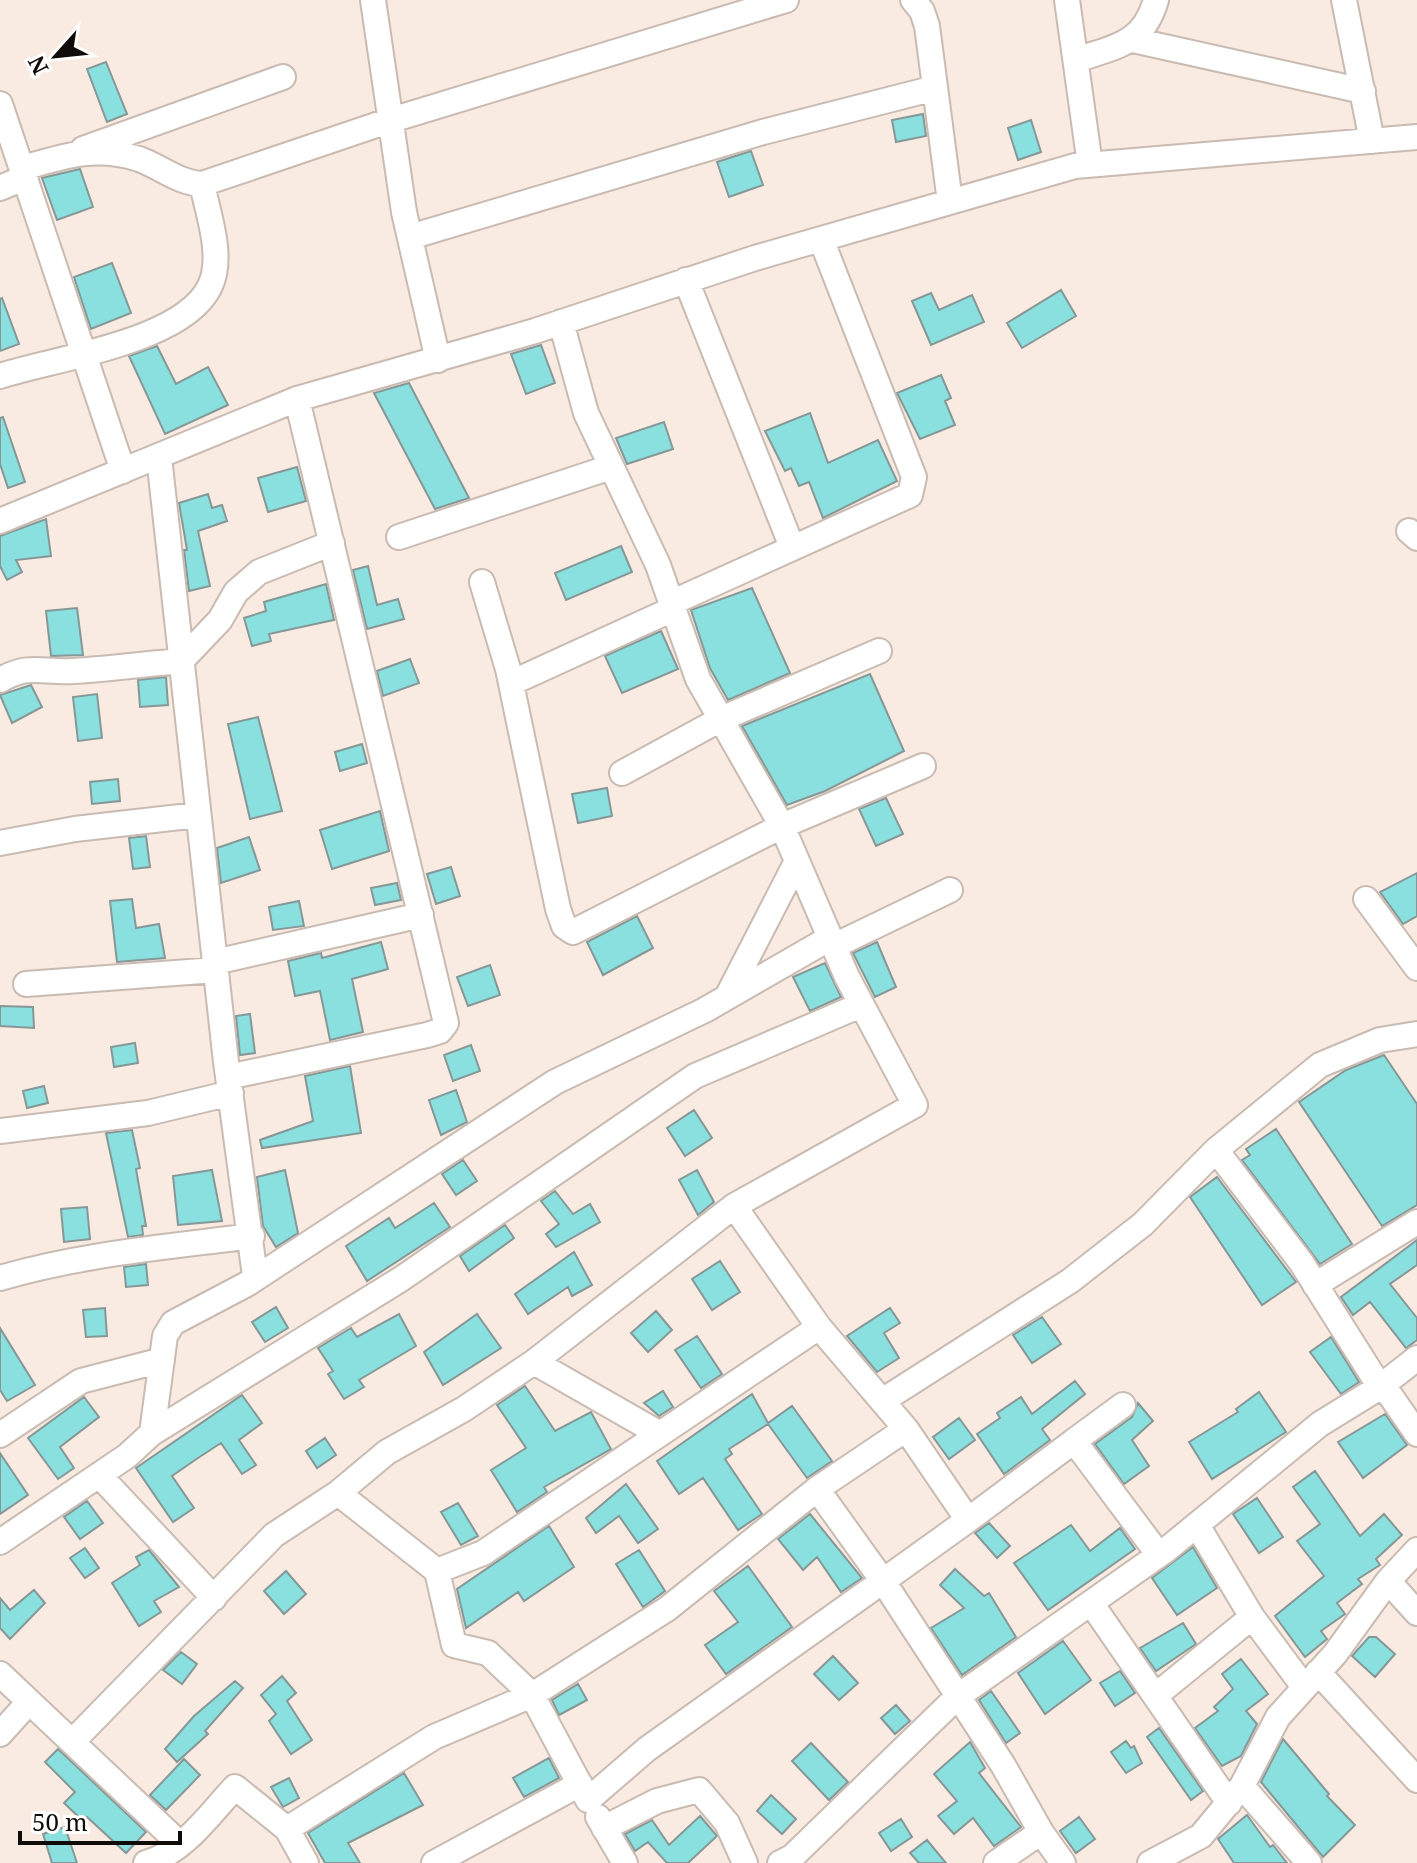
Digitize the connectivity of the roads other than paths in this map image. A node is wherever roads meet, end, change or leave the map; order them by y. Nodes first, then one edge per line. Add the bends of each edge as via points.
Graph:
1 (373, 0) edge
2 (786, 0) edge
3 (913, 0) edge
4 (1067, 0) edge
5 (1156, 0) edge
6 (1344, 0) edge
7 (715, 10) edge
8 (1133, 40) junction
9 (1076, 60) junction
10 (283, 77) dead end
11 (935, 88) junction
12 (1363, 91) junction
13 (0, 104) edge
14 (388, 121) junction
15 (1417, 137) edge
16 (1372, 141) junction
17 (77, 151) junction
18 (1090, 165) junction
19 (24, 173) junction
20 (202, 184) junction
21 (0, 188) edge
22 (950, 202) junction
23 (410, 237) junction
24 (821, 239) junction
25 (686, 280) junction
26 (561, 322) junction
27 (85, 353) junction
28 (438, 360) junction
29 (0, 376) edge
30 (297, 399) junction
31 (159, 457) junction
32 (611, 467) junction
33 (123, 471) junction
34 (0, 521) edge
35 (399, 537) dead end
36 (332, 543) junction
37 (792, 547) junction
38 (482, 582) dead end
39 (672, 606) junction
40 (879, 651) dead end
41 (181, 661) junction
42 (0, 680) edge
43 (511, 683) junction
44 (721, 719) junction
45 (923, 766) dead end
46 (622, 773) dead end
47 (198, 815) junction
48 (782, 826) junction
49 (0, 843) edge
50 (797, 861) junction
51 (950, 890) dead end
52 (1366, 899) dead end
53 (421, 915) junction
54 (832, 942) junction
55 (215, 966) junction
56 (1417, 968) edge
57 (26, 984) dead end
58 (727, 997) junction
59 (861, 1005) junction
60 (1417, 1034) edge
61 (230, 1085) junction
62 (0, 1131) edge
63 (1216, 1150) junction
64 (734, 1206) junction
65 (1417, 1222) edge
66 (252, 1236) junction
67 (255, 1276) junction
68 (0, 1278) edge
69 (1315, 1285) junction
70 (819, 1327) junction
71 (1417, 1358) edge
72 (162, 1360) junction
73 (534, 1362) junction
74 (1382, 1386) junction
75 (882, 1401) junction
76 (1123, 1405) dead end
77 (906, 1429) junction
78 (152, 1433) junction
79 (660, 1434) junction
80 (1417, 1434) edge
81 (0, 1435) edge
82 (1074, 1441) junction
83 (99, 1475) junction
84 (817, 1489) junction
85 (338, 1493) junction
86 (968, 1520) junction
87 (1197, 1525) junction
88 (0, 1542) edge
89 (1417, 1550) edge
90 (1159, 1555) junction
91 (437, 1571) junction
92 (883, 1581) junction
93 (1388, 1581) junction
94 (214, 1598) junction
95 (1091, 1603) junction
96 (1417, 1613) edge
97 (1252, 1617) junction
98 (0, 1674) edge
99 (1311, 1680) junction
100 (532, 1695) junction
101 (1155, 1696) junction
102 (957, 1697) junction
103 (29, 1702) junction
104 (0, 1734) edge
105 (72, 1742) junction
106 (1417, 1780) edge
107 (584, 1792) junction
108 (1236, 1794) junction
109 (604, 1828) junction
110 (287, 1829) junction
111 (1041, 1832) junction
112 (180, 1844) junction
113 (146, 1863) edge
114 (306, 1863) edge
115 (434, 1863) edge
116 (625, 1863) edge
117 (745, 1863) edge
118 (780, 1863) edge
119 (996, 1863) edge
120 (1063, 1863) edge
121 (1150, 1863) edge
122 (1309, 1863) edge

1 - 14 street
2 - 7 street
3 - 11 street via 927,26
4 - 9 street
5 - 8 street via 1150,21
6 - 12 street
7 - 14 street
8 - 9 street
8 - 12 street
9 - 18 street
10 - 17 street
11 - 22 street
11 - 23 street via 763,132
12 - 16 street
13 - 19 street
14 - 20 street
14 - 23 street
15 - 16 street
16 - 18 street
17 - 19 street
17 - 20 street via 137,159 186,183
18 - 22 street
19 - 21 street
19 - 27 street
20 - 27 street via 215,247 211,285 198,304 143,337
22 - 24 street
23 - 28 street
24 - 25 street
24 - 37 street via 909,463 913,487 910,495
25 - 26 street
25 - 37 street
26 - 28 street
26 - 32 street via 586,413
27 - 29 street
27 - 33 street
28 - 30 street
30 - 31 street
30 - 36 street
31 - 33 street
31 - 41 street
32 - 35 street
32 - 39 street
33 - 34 street
36 - 41 street via 259,572 236,592 220,620
36 - 53 street
37 - 39 street
38 - 43 street
39 - 43 street
39 - 44 street via 698,679
40 - 44 street
41 - 42 street via 70,672 34,668
41 - 47 street
43 - 48 street via 558,909 564,926 573,932
44 - 46 street
44 - 48 street
45 - 48 street
47 - 49 street
47 - 55 street
48 - 50 street
50 - 54 street
50 - 58 street
51 - 54 street
52 - 56 street
53 - 55 street
53 - 61 street via 446,1013 440,1031
54 - 58 street
54 - 59 street
55 - 57 street
55 - 61 street
58 - 67 street via 555,1082
59 - 64 street via 915,1105
59 - 78 street via 695,1076 401,1279
60 - 63 street via 1380,1040 1320,1065
61 - 62 street via 148,1113
61 - 66 street
63 - 69 street
63 - 75 street via 1143,1224 1070,1281
64 - 70 street
64 - 73 street
65 - 69 street
66 - 67 street
66 - 68 street via 114,1253
67 - 72 street via 173,1323
69 - 74 street
70 - 75 street
70 - 79 street
71 - 74 street
72 - 78 street
72 - 81 street via 81,1381
73 - 79 street
73 - 85 street via 387,1452
74 - 80 street
74 - 87 street via 1320,1424
75 - 77 street
76 - 82 street
77 - 84 street
77 - 86 street
78 - 83 street
79 - 91 street via 483,1553
82 - 86 street
82 - 90 street
83 - 88 street
83 - 94 street
84 - 92 street
84 - 100 street via 667,1609
85 - 91 street
85 - 94 street via 274,1535
86 - 92 street
87 - 90 street
87 - 97 street
89 - 93 street
90 - 95 street
91 - 100 street via 454,1645 488,1653
92 - 102 street
92 - 107 street
93 - 96 street
93 - 99 street
94 - 105 street
95 - 101 street
95 - 102 street
97 - 99 street
97 - 101 street
98 - 103 street
99 - 106 street
99 - 108 street via 1278,1717
100 - 107 street
100 - 110 street via 434,1737
101 - 108 street
102 - 111 street
102 - 118 street
103 - 104 street
103 - 105 street
105 - 112 street
107 - 109 street
107 - 115 street
108 - 121 street via 1201,1836
108 - 122 street
109 - 116 street
109 - 117 street via 657,1801 699,1790 727,1823
110 - 112 street via 235,1787
110 - 114 street
111 - 119 street
111 - 120 street
112 - 113 street

